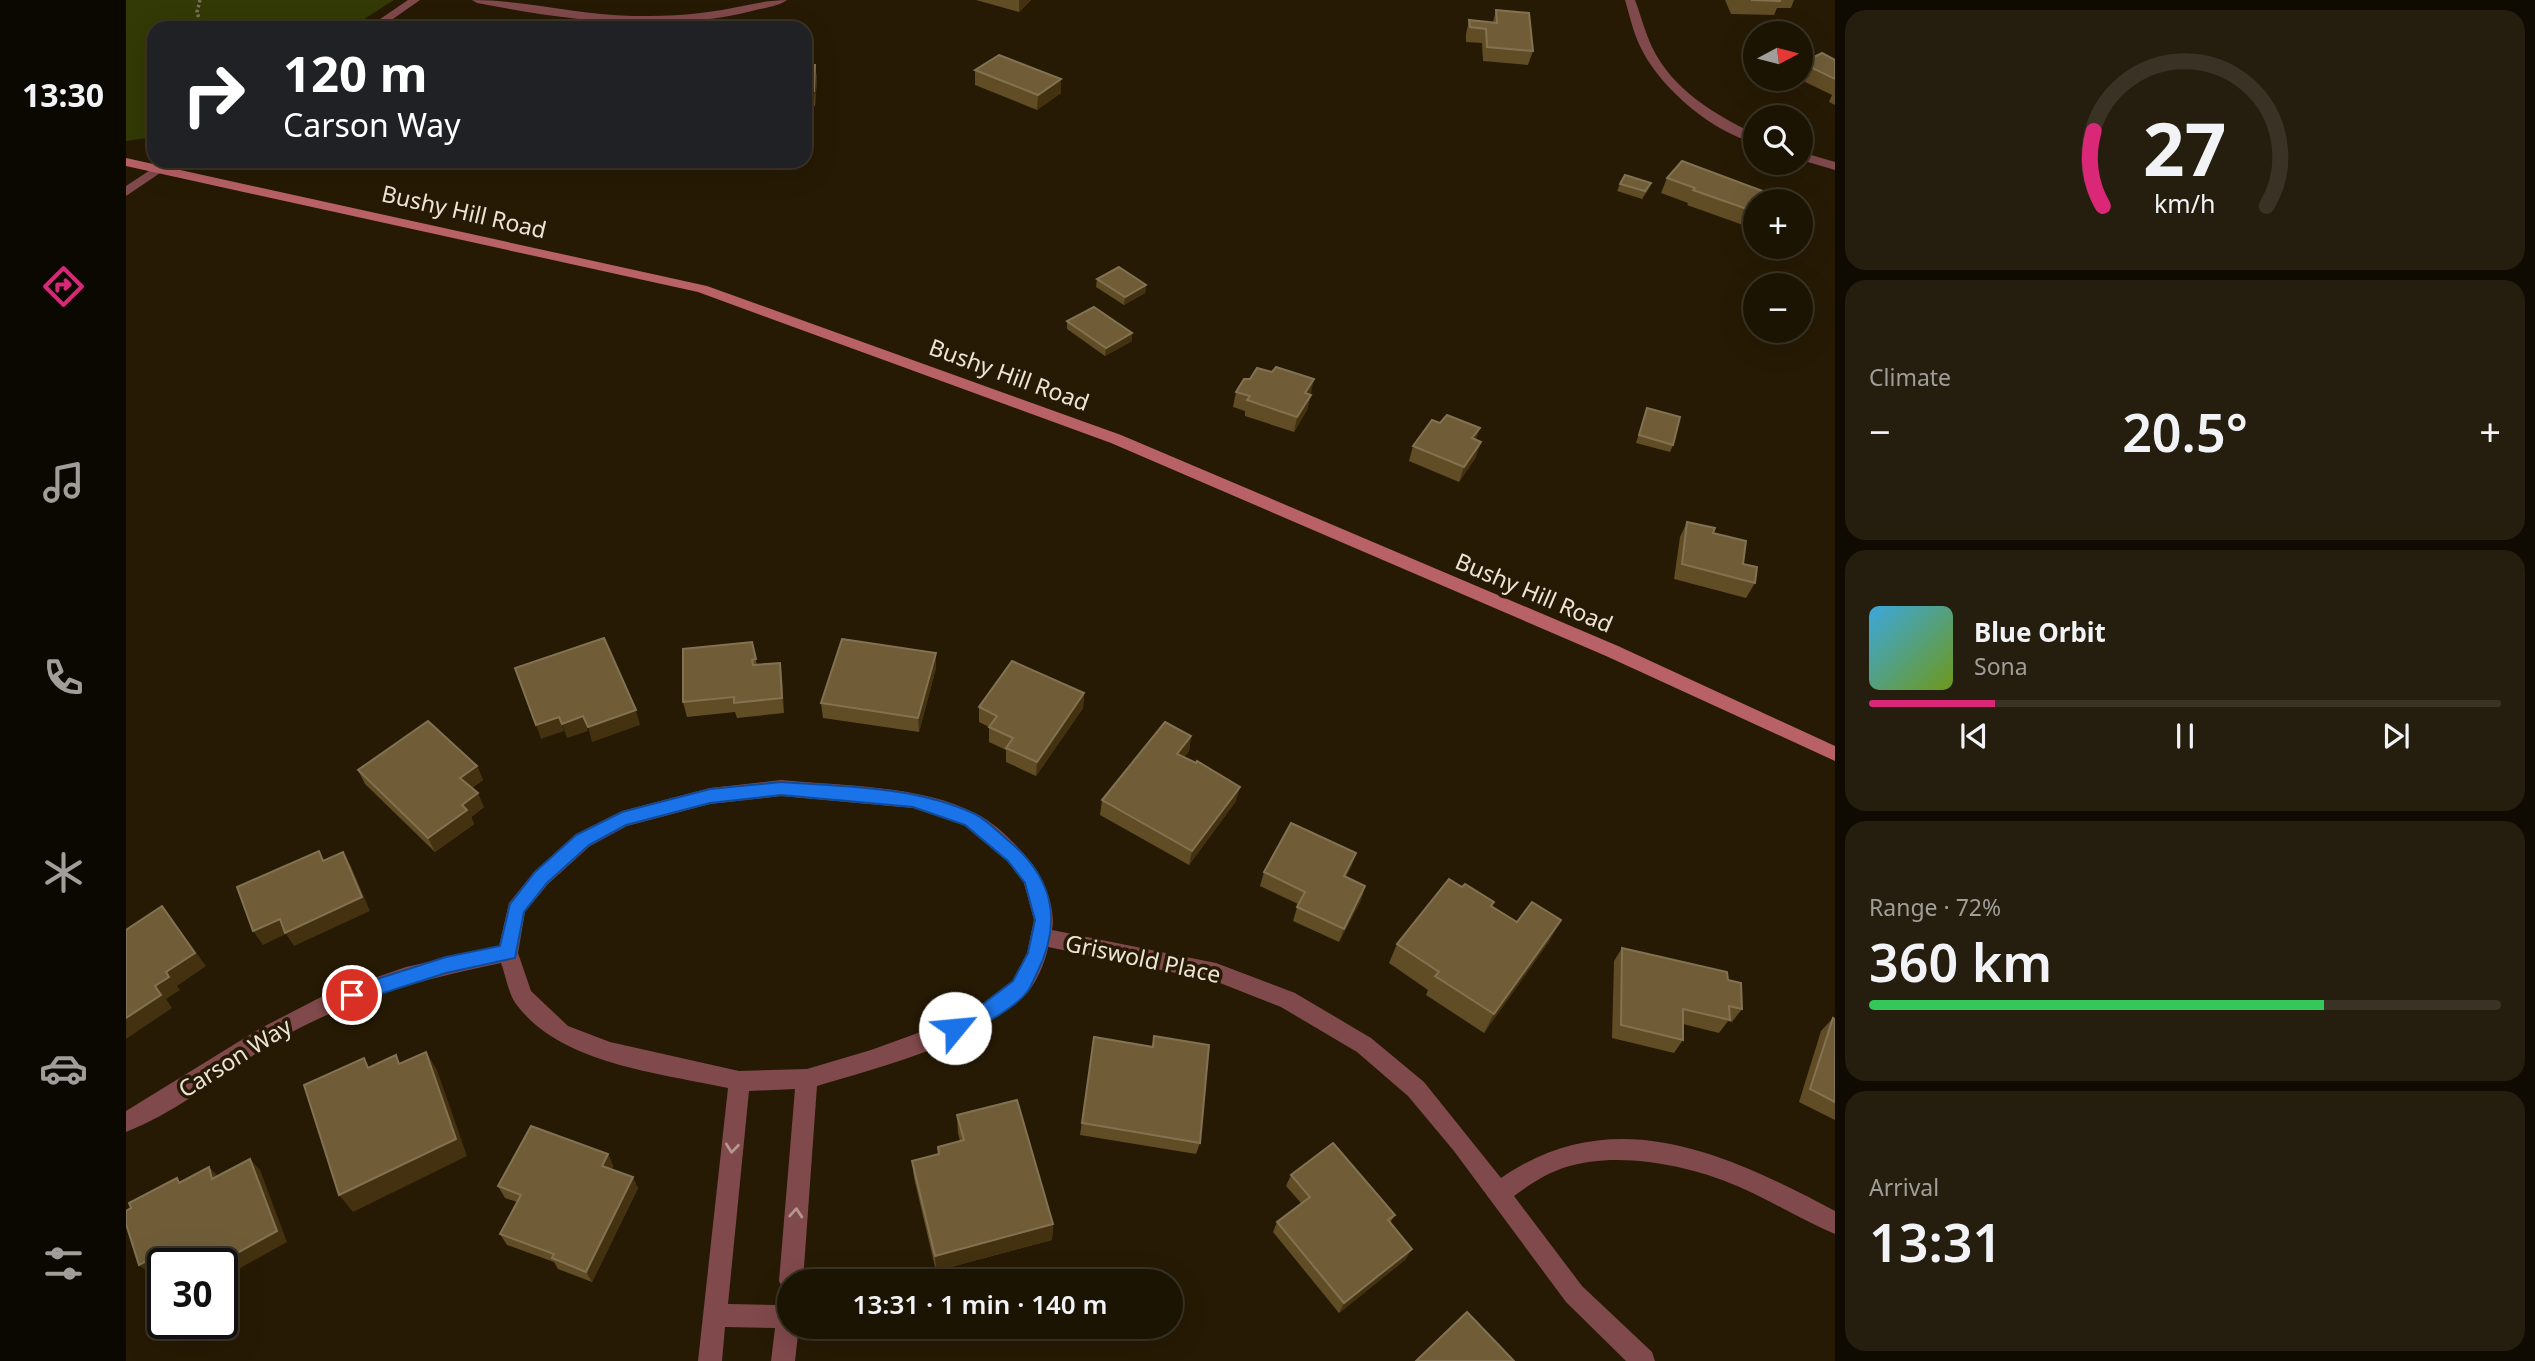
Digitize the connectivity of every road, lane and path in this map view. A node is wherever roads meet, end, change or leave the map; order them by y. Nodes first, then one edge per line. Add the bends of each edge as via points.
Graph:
1 (200, 0) edge
2 (415, 0) edge
3 (477, 0) edge
4 (782, 0) edge
5 (1630, 0) edge
6 (200, 21) edge
7 (384, 21) edge
8 (1743, 134) edge
9 (1813, 160) edge
10 (126, 162) edge
11 (147, 164) edge
12 (1835, 166) edge
13 (161, 168) edge
14 (179, 168) edge
15 (126, 191) edge
16 (1835, 754) edge
17 (1041, 937) junction
18 (508, 953) junction
19 (807, 1079) junction
20 (739, 1081) junction
21 (126, 1122) edge
22 (1498, 1194) junction
23 (1835, 1223) edge
24 (792, 1269) edge
25 (716, 1315) junction
26 (777, 1317) edge
27 (786, 1339) edge
28 (710, 1361) edge
29 (783, 1361) edge
30 (1643, 1361) edge

1 - 6 path
2 - 7 street
3 - 4 street via 626,21 733,12
5 - 8 street via 1647,50 1663,76 1717,122
9 - 12 street
10 - 11 main road, Bushy Hill Road
13 - 15 street
14 - 16 main road, Bushy Hill Road via 729,298 1116,439 1612,651
17 - 18 street via 1044,920 1033,880 1014,855 971,820 914,800 781,788 710,796 622,819 583,840 541,878 516,909
17 - 19 street via 1020,987 990,1010 871,1060
17 - 22 street, Griswold Place via 1216,972 1288,1000 1364,1045 1416,1089
18 - 20 street via 523,997 561,1033 610,1052
18 - 21 street, Carson Way via 374,986 307,1014
19 - 20 street
24 -> 19 street
20 -> 25 street
22 - 23 street via 1563,1156 1621,1148 1666,1152 1719,1166
22 - 30 street, Griswold Place via 1574,1294
25 - 26 street
25 - 28 street
27 - 29 street

